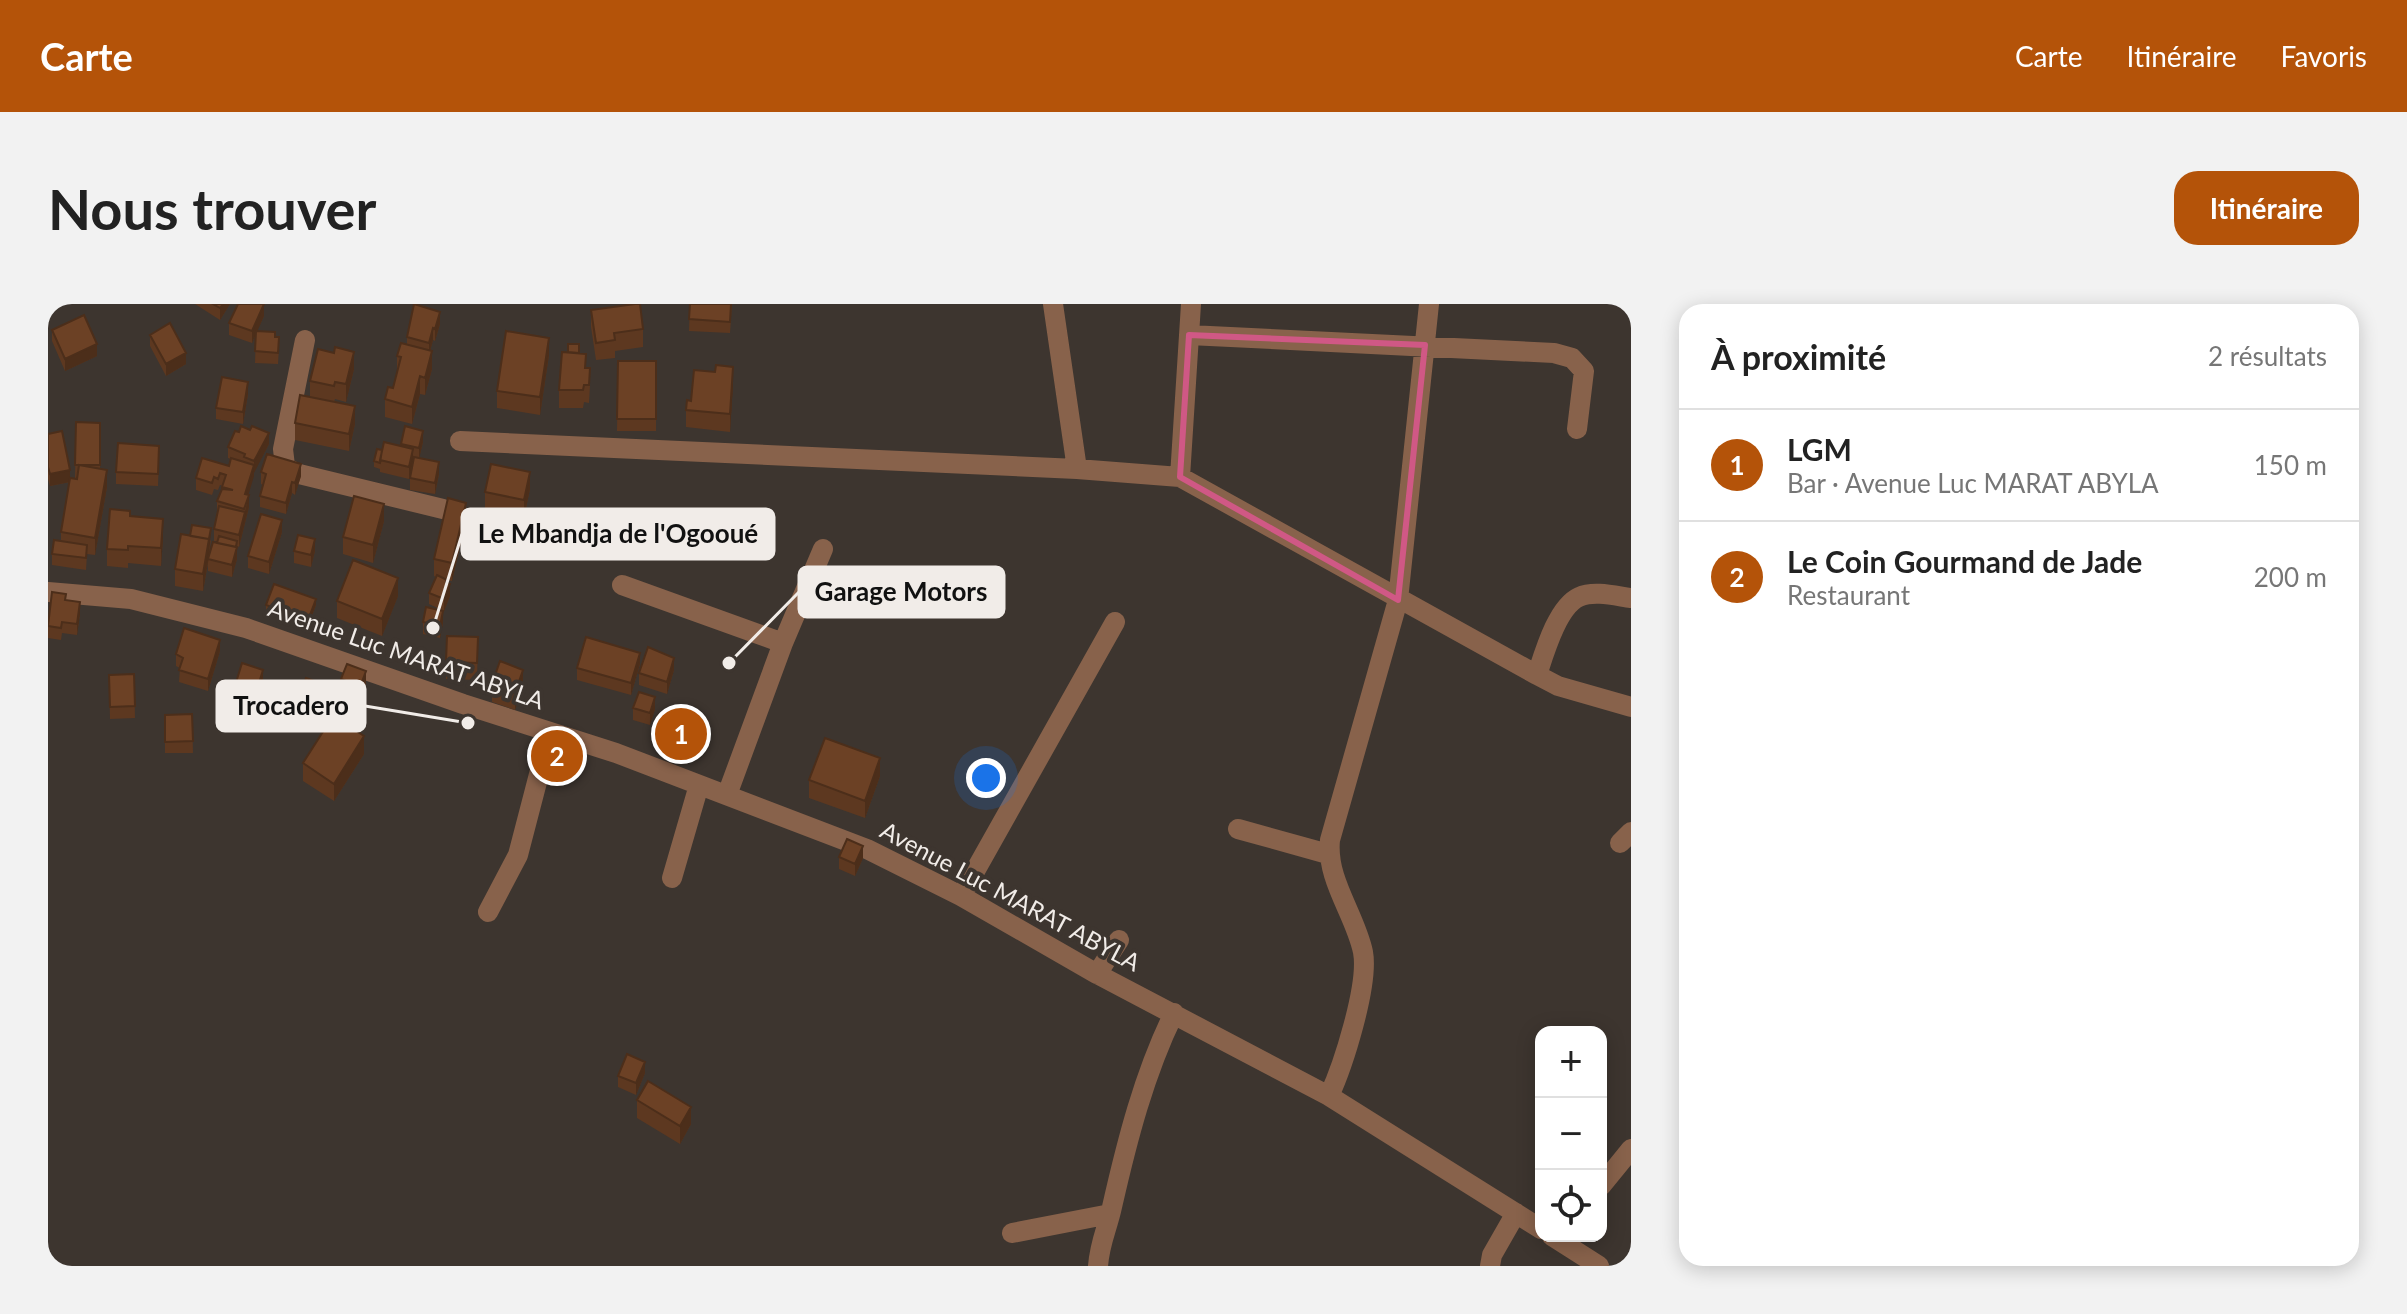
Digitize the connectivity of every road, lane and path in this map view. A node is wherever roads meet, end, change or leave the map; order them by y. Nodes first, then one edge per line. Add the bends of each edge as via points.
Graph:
1 (1053, 304) edge
2 (1191, 304) edge
3 (1429, 304) edge
4 (1189, 335) junction
5 (305, 340) dead end
6 (1425, 345) junction
7 (1577, 429) dead end
8 (460, 441) dead end
9 (1077, 469) junction
10 (1180, 477) junction
11 (443, 509) edge
12 (823, 549) dead end
13 (622, 585) dead end
14 (48, 592) edge
15 (1631, 598) edge
16 (1398, 600) junction
17 (1115, 622) dead end
18 (783, 643) junction
19 (1537, 675) junction
20 (1631, 707) edge
21 (550, 732) junction
22 (699, 785) junction
23 (727, 795) junction
24 (1238, 829) dead end
25 (1328, 854) junction
26 (672, 878) dead end
27 (961, 896) junction
28 (488, 912) dead end
29 (1119, 940) dead end
30 (1097, 974) junction
31 (1174, 1013) junction
32 (1329, 1096) junction
33 (1631, 1149) edge
34 (1607, 1179) edge
35 (1516, 1213) junction
36 (1110, 1214) junction
37 (1535, 1225) edge
38 (1012, 1233) dead end
39 (1563, 1242) edge
40 (1098, 1266) edge
41 (1490, 1266) edge
42 (1599, 1266) edge

1 - 9 street
2 - 4 street
3 - 6 street
4 - 6 street
4 - 10 street
5 - 11 street via 283,449 285,466 295,473
6 - 7 street via 1572,358 1584,371
6 - 16 street
8 - 9 street
9 - 10 street
10 - 16 street
12 - 18 street
13 - 18 street
14 - 21 street, Avenue Luc MARAT ABYLA via 131,599 246,628
15 - 19 street via 1578,597 1551,633
16 - 19 street
16 - 25 street
17 - 27 street
18 - 23 street
19 - 20 street
21 - 22 street, Avenue Luc MARAT ABYLA
21 - 28 street via 518,855
22 - 23 street, Avenue Luc MARAT ABYLA
22 - 26 street
23 - 27 street, Avenue Luc MARAT ABYLA via 867,849
24 - 25 street
25 - 32 street via 1365,968 1347,1053
27 - 30 street, Avenue Luc MARAT ABYLA
29 - 30 street
30 - 31 street, Avenue Luc MARAT ABYLA
31 - 32 street, Avenue Luc MARAT ABYLA
31 - 36 street via 1127,1142
32 - 35 street, Avenue Luc MARAT ABYLA
33 - 34 street
35 - 37 street, Avenue Luc MARAT ABYLA
35 - 41 street
36 - 38 street
36 - 40 street
39 - 42 street

